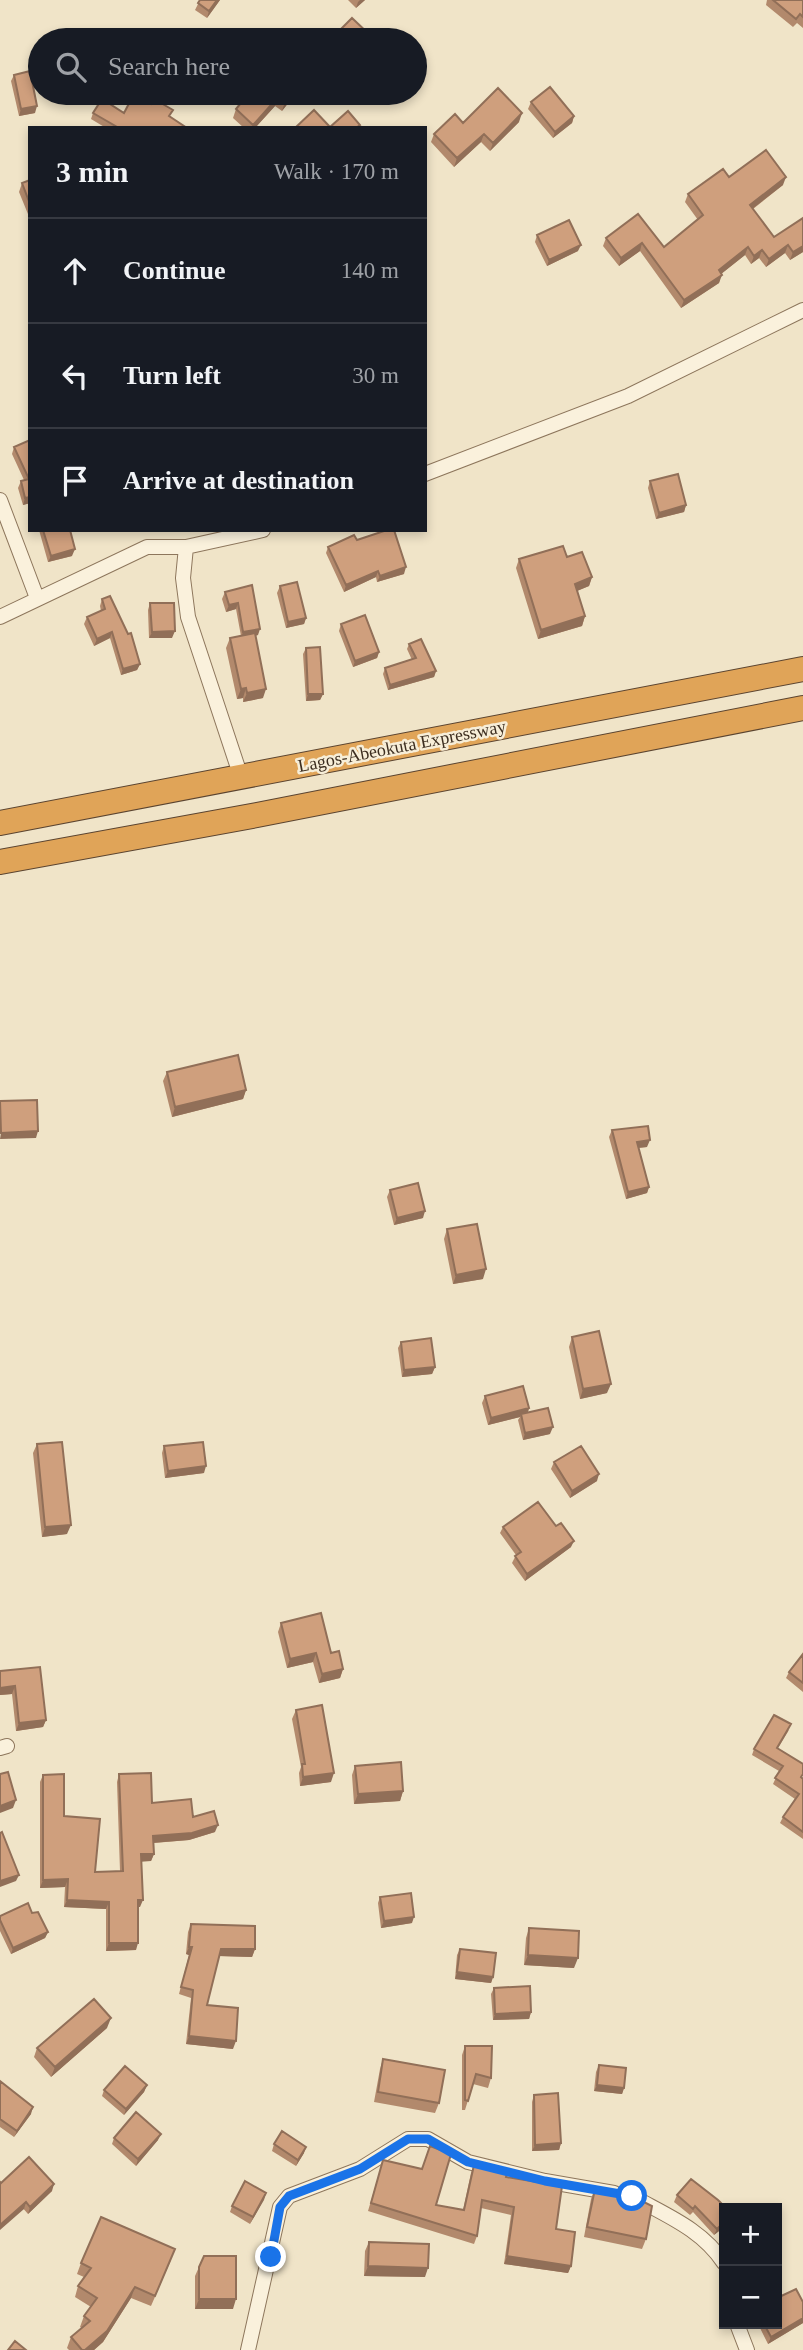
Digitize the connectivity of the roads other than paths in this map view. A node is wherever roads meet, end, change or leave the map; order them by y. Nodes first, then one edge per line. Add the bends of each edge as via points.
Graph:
1 (803, 310) edge
2 (427, 473) edge
3 (0, 500) edge
4 (254, 532) edge
5 (186, 547) junction
6 (37, 598) junction
7 (0, 617) edge
8 (803, 669) edge
9 (803, 708) edge
10 (241, 777) junction
11 (0, 823) edge
12 (0, 862) edge
13 (719, 2256) edge
14 (739, 2329) edge
15 (248, 2350) edge
16 (747, 2350) edge

1 - 2 street via 628,396
3 - 6 street
4 - 5 street
5 - 6 street via 147,547
5 - 10 street via 183,579 188,617
6 - 7 street
8 - 10 highway, Lagos-Abeokuta Expressway
9 - 12 highway
10 - 11 highway, Lagos-Abeokuta Expressway
13 - 15 street via 692,2229 632,2196 468,2162 428,2139 408,2139 360,2169 289,2196 280,2207
14 - 16 street

